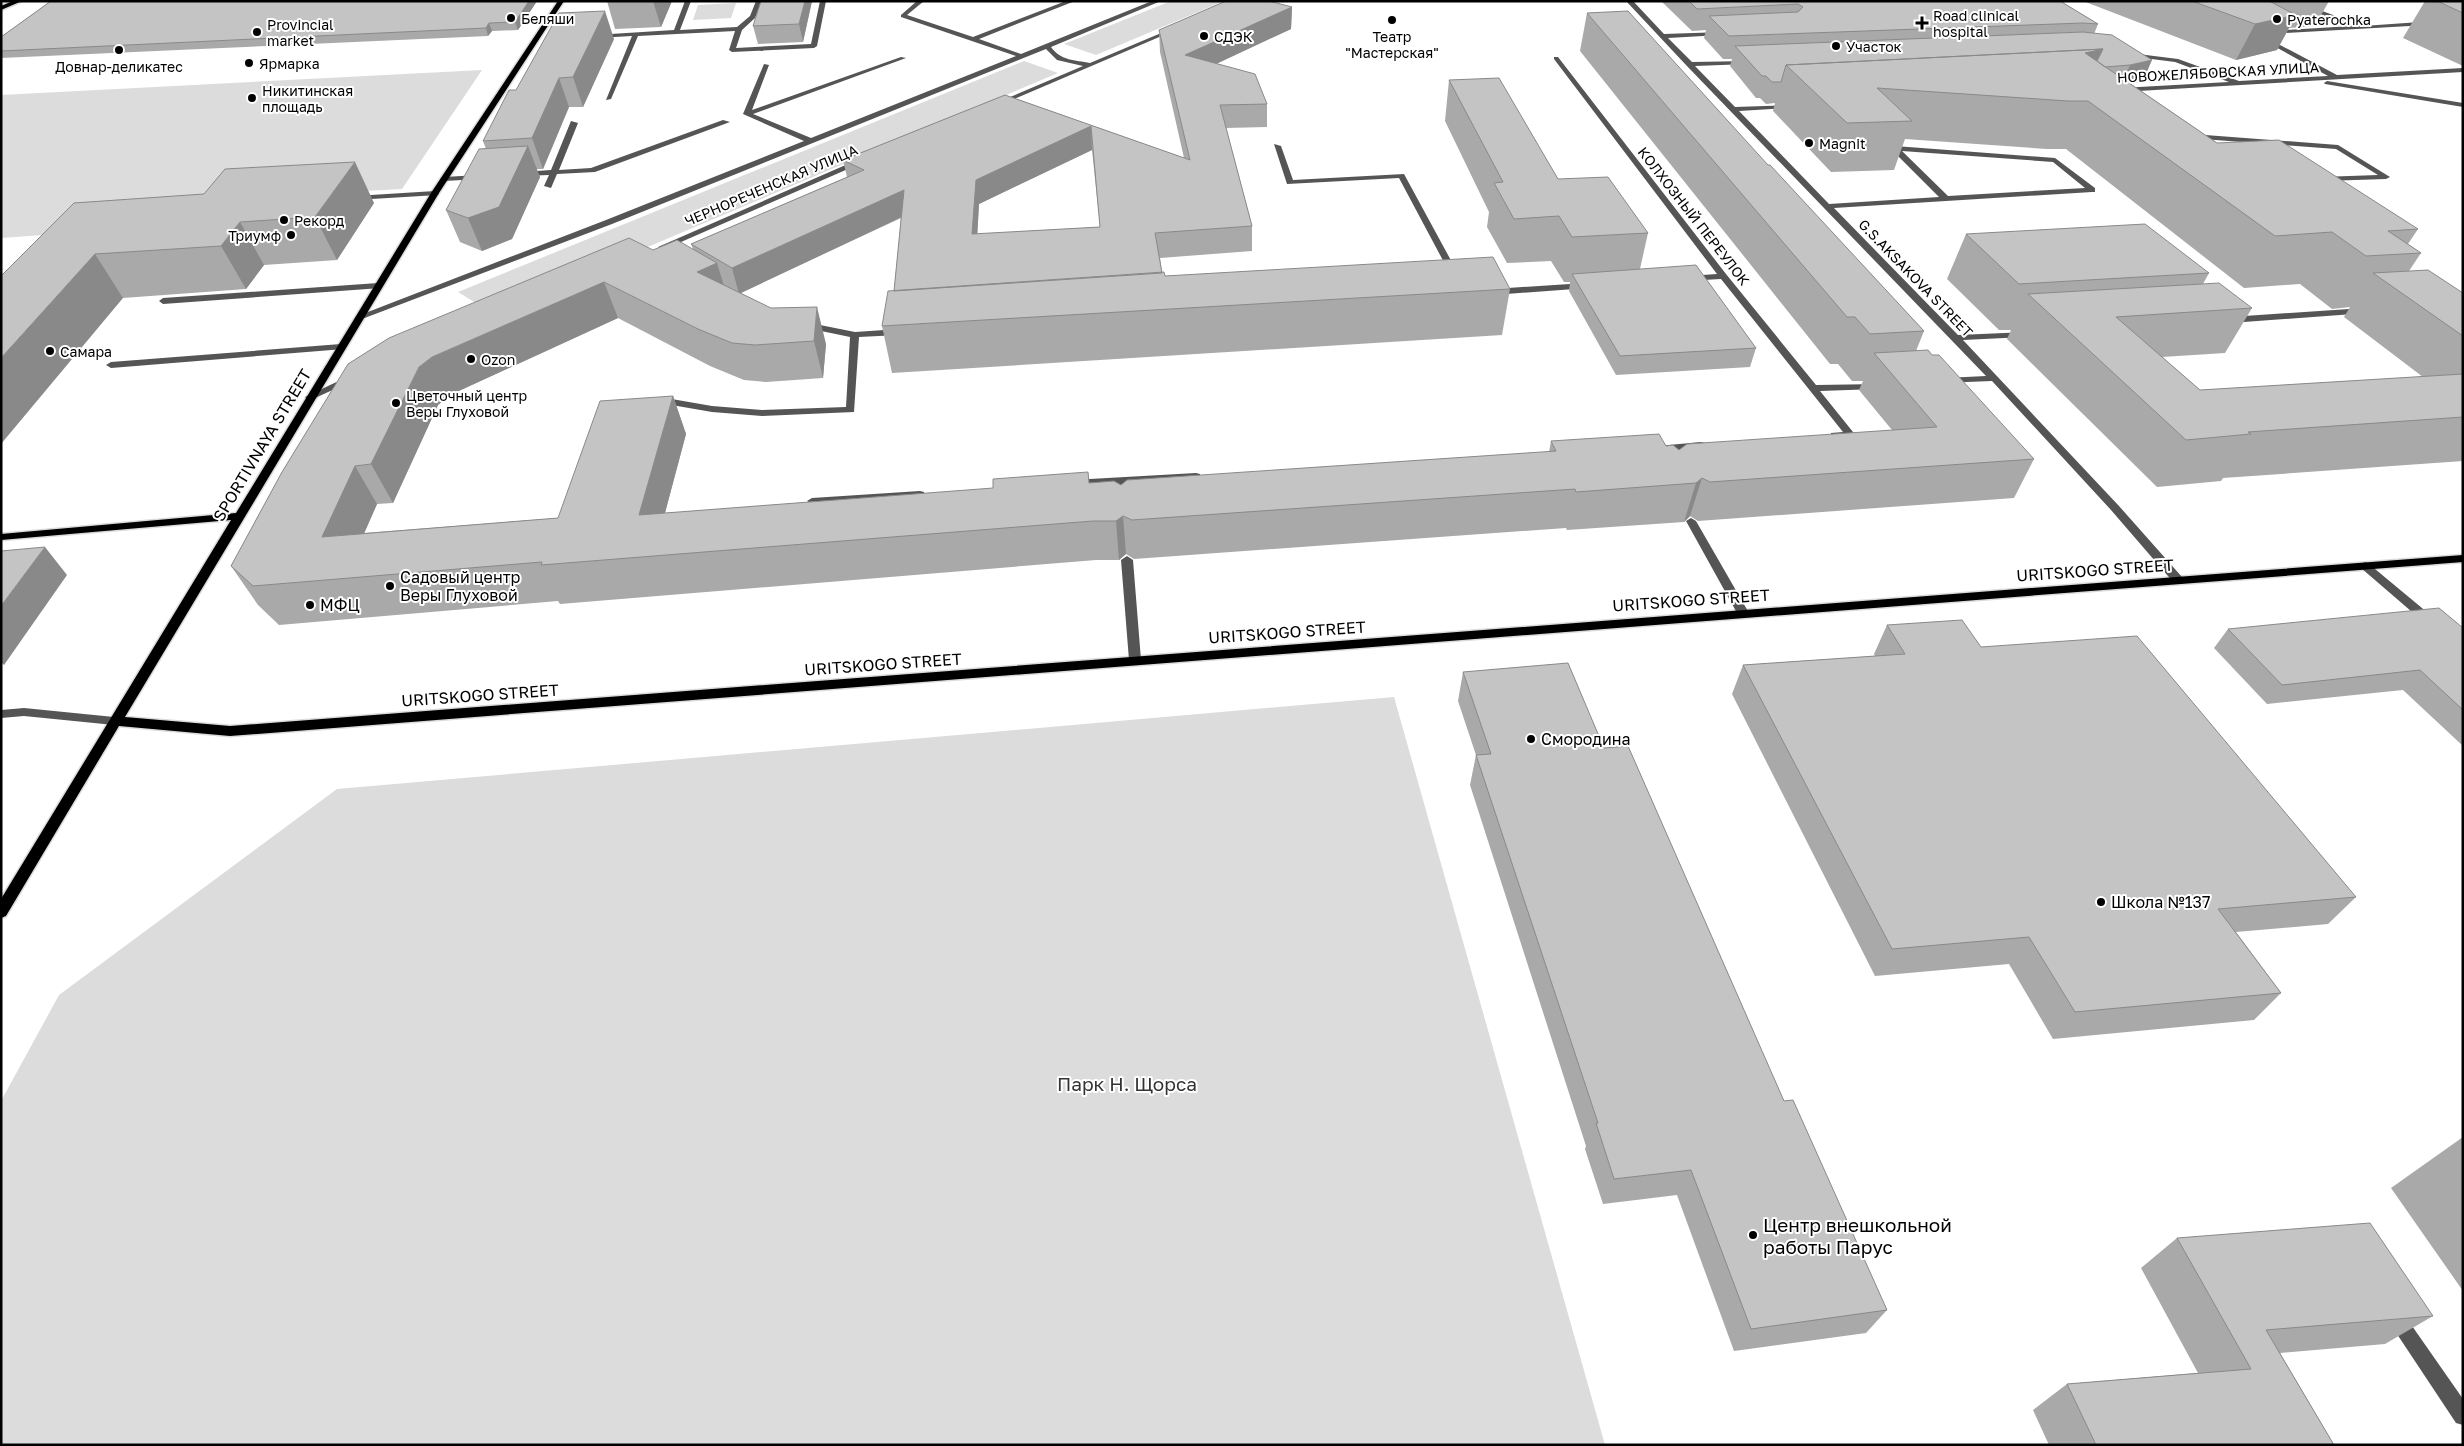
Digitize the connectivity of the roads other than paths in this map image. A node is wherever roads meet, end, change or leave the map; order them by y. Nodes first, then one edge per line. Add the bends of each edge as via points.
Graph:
1 (19, 1) edge
2 (561, 1) edge
3 (688, 1) edge
4 (759, 1) edge
5 (823, 1) edge
6 (921, 1) edge
7 (1072, 1) edge
8 (1158, 1) edge
9 (1629, 1) edge
10 (2289, 1) edge
11 (1, 8) edge
12 (2463, 21) edge
13 (1181, 27) edge
14 (2362, 28) junction
15 (739, 29) junction
16 (676, 32) junction
17 (1727, 33) edge
18 (636, 34) junction
19 (590, 36) edge
20 (1662, 36) junction
21 (972, 40) junction
22 (1047, 46) junction
23 (2120, 54) edge
24 (1022, 56) junction
25 (903, 58) dead end
26 (1556, 58) dead end
27 (1756, 61) edge
28 (1090, 64) junction
29 (1688, 64) junction
30 (766, 65) dead end
31 (2463, 70) edge
32 (2337, 78) junction
33 (2305, 80) junction
34 (2242, 84) junction
35 (2113, 91) edge
36 (608, 99) dead end
37 (1794, 106) dead end
38 (2463, 106) edge
39 (990, 107) edge
40 (1734, 109) junction
41 (747, 114) junction
42 (726, 122) dead end
43 (574, 123) dead end
44 (2180, 135) edge
45 (811, 141) junction
46 (1277, 146) dead end
47 (872, 157) edge
48 (554, 172) junction
49 (516, 175) edge
50 (488, 177) edge
51 (444, 179) junction
52 (2316, 180) edge
53 (548, 186) dead end
54 (435, 193) junction
55 (1945, 198) junction
56 (343, 199) edge
57 (1827, 206) junction
58 (668, 258) edge
59 (1723, 276) junction
60 (1469, 278) edge
61 (1673, 280) edge
62 (1594, 285) edge
63 (378, 286) junction
64 (1488, 290) edge
65 (163, 301) dead end
66 (2373, 311) edge
67 (359, 317) junction
68 (2224, 321) edge
69 (798, 323) edge
70 (904, 331) edge
71 (2035, 333) edge
72 (855, 334) junction
73 (1955, 338) junction
74 (341, 347) junction
75 (112, 364) dead end
76 (360, 374) edge
77 (1994, 378) junction
78 (1938, 382) edge
79 (1891, 385) edge
80 (1812, 388) junction
81 (310, 397) junction
82 (657, 400) edge
83 (1822, 436) edge
84 (1716, 444) edge
85 (1654, 458) edge
86 (1210, 475) edge
87 (1120, 480) junction
88 (1060, 484) edge
89 (931, 493) edge
90 (812, 501) edge
91 (1122, 510) edge
92 (239, 516) junction
93 (1691, 521) edge
94 (1, 537) edge
95 (2463, 558) edge
96 (1127, 560) dead end
97 (2365, 566) junction
98 (2178, 580) junction
99 (1743, 613) junction
100 (2442, 630) edge
101 (1135, 660) junction
102 (1, 714) edge
103 (114, 722) junction
104 (1, 912) edge
105 (2387, 1305) edge
106 (2463, 1416) edge

1 - 11 main road
2 - 51 main road, SPORTIVNAYA STREET via 541,38
3 - 16 street
4 - 15 street via 754,17
5 - 15 street via 814,46 732,50
6 - 21 street via 903,16
7 - 21 street
8 - 22 street, ЧЕРНОРЕЧЕНСКАЯ УЛИЦА
9 - 20 street, G.S.AKSAKOVA STREET
10 - 14 street
12 - 14 street
13 - 28 street
14 - 32 street via 2256,34
15 - 16 street
16 - 18 street
17 - 20 street
18 - 19 street
18 - 36 street
20 - 29 street, G.S.AKSAKOVA STREET
21 - 24 street
22 - 24 street, ЧЕРНОРЕЧЕНСКАЯ УЛИЦА
22 - 28 street via 1060,60
23 - 34 street via 2176,60
24 - 45 street, ЧЕРНОРЕЧЕНСКАЯ УЛИЦА
25 - 41 street
26 - 59 street, КОЛХОЗНЫЙ ПЕРЕУЛОК
27 - 29 street
28 - 39 street
29 - 40 street, G.S.AKSAKOVA STREET
30 - 41 street
31 - 32 street, НОВОЖЕЛЯБОВСКАЯ УЛИЦА
32 - 33 street, НОВОЖЕЛЯБОВСКАЯ УЛИЦА
33 - 34 street, НОВОЖЕЛЯБОВСКАЯ УЛИЦА
33 - 38 street
34 - 35 street, НОВОЖЕЛЯБОВСКАЯ УЛИЦА
37 - 40 street
40 - 57 street, G.S.AKSAKOVA STREET
41 - 45 street
42 - 48 street via 592,170
43 - 48 street
44 - 52 street via 2338,146 2386,176
45 - 67 street, ЧЕРНОРЕЧЕНСКАЯ УЛИЦА
46 - 60 street via 1290,182 1401,176 1452,268
47 - 58 street, ЧЕРНОРЕЧЕНСКАЯ УЛИЦА via 655,250
48 - 49 street
48 - 53 street
50 - 51 street
51 - 54 main road, SPORTIVNAYA STREET
54 - 56 street
54 - 63 main road, SPORTIVNAYA STREET
55 - 55 street via 1955,198 2092,190 2055,160 1894,148
55 - 57 street
57 - 73 street, G.S.AKSAKOVA STREET
59 - 61 street
59 - 80 street, КОЛХОЗНЫЙ ПЕРЕУЛОК
62 - 64 street
63 - 65 street
63 - 67 main road, SPORTIVNAYA STREET
66 - 68 street
67 - 74 main road, SPORTIVNAYA STREET
69 - 72 street
70 - 72 street
71 - 73 street
72 - 82 street via 851,410 762,413
73 - 77 street, G.S.AKSAKOVA STREET
74 - 75 street
74 - 81 main road, SPORTIVNAYA STREET
76 - 81 street
77 - 78 street
77 - 98 street, G.S.AKSAKOVA STREET
79 - 80 street
80 - 83 street, КОЛХОЗНЫЙ ПЕРЕУЛОК via 1850,434
81 - 92 main road, SPORTIVNAYA STREET
84 - 85 street via 1648,449
86 - 87 street
87 - 88 street
87 - 91 street
89 - 90 street
92 - 94 main road
92 - 103 main road, SPORTIVNAYA STREET
93 - 99 street
95 - 97 main road, URITSKOGO STREET
96 - 101 street
97 - 98 main road, URITSKOGO STREET
97 - 100 street
98 - 99 main road, URITSKOGO STREET
99 - 101 main road, URITSKOGO STREET
101 - 103 main road, URITSKOGO STREET via 230,731
102 - 103 street via 24,712
103 - 104 main road, SPORTIVNAYA STREET
105 - 106 street

